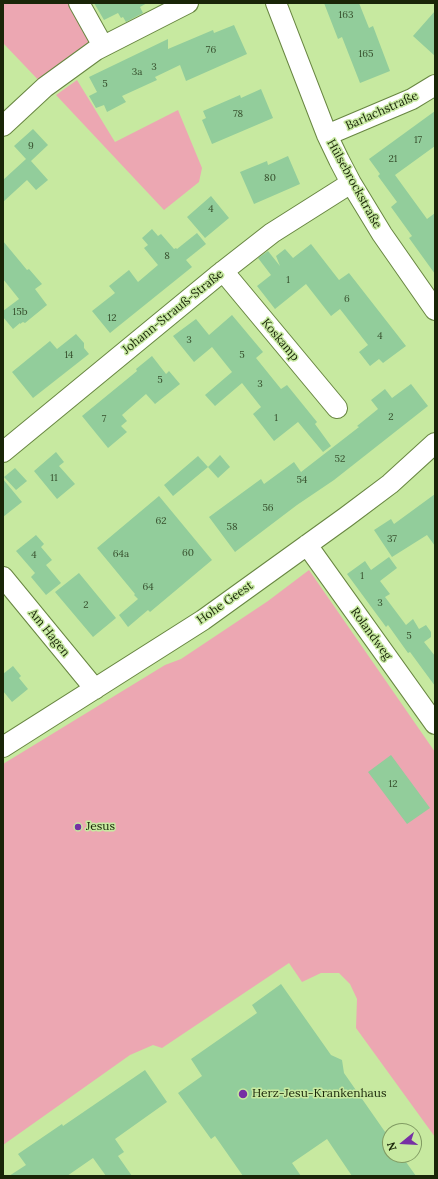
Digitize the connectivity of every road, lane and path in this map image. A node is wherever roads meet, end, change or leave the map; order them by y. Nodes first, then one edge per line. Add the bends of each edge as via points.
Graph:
1 (79, 3) edge
2 (276, 3) edge
3 (179, 5) edge
4 (103, 46) junction
5 (435, 85) edge
6 (3, 126) edge
7 (327, 134) junction
8 (351, 183) junction
9 (223, 272) junction
10 (435, 310) edge
11 (337, 408) dead end
12 (435, 443) edge
13 (3, 452) edge
14 (307, 545) junction
15 (3, 577) edge
16 (95, 689) junction
17 (435, 724) edge
18 (3, 747) edge

1 - 4 street
2 - 7 street, Hülsebrockstraße
3 - 4 street
4 - 6 street via 45,87
5 - 7 street, Barlachstraße via 412,99
7 - 8 street, Hülsebrockstraße
8 - 9 street, Johann-Strauß-Straße via 272,233
8 - 10 street, Hülsebrockstraße via 382,234
9 - 11 street, Koskamp
9 - 13 street, Johann-Strauß-Straße
12 - 14 street, Hohe Geest via 390,484
14 - 16 street, Hohe Geest via 203,620
14 - 17 street, Rolandweg
15 - 16 street, Am Hagen
16 - 18 street, Hohe Geest

